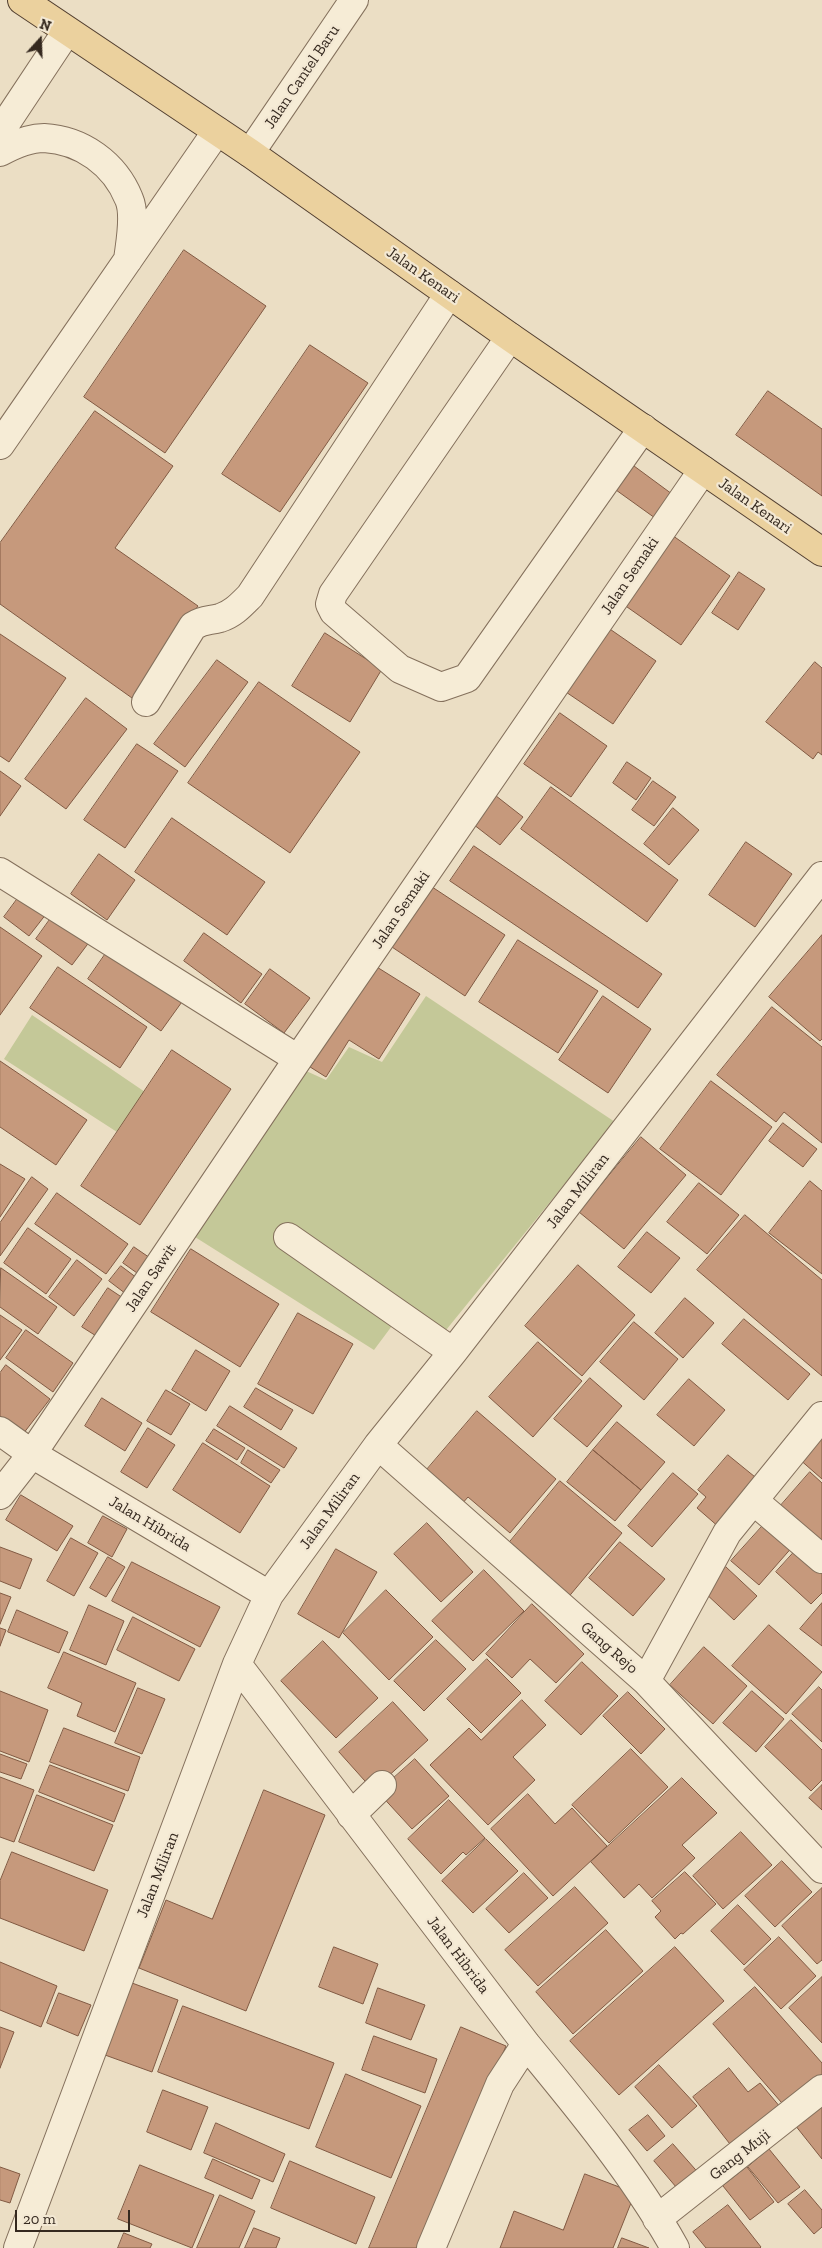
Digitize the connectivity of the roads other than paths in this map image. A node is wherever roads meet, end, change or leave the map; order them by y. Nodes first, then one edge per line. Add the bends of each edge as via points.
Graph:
1 (22, 0) edge
2 (354, 0) edge
3 (67, 31) junction
4 (218, 131) junction
5 (0, 132) edge
6 (0, 152) edge
7 (250, 153) junction
8 (128, 262) junction
9 (448, 294) junction
10 (510, 337) junction
11 (643, 428) junction
12 (0, 445) edge
13 (703, 470) junction
14 (822, 552) edge
15 (146, 702) dead end
16 (0, 872) edge
17 (822, 876) edge
18 (298, 1060) junction
19 (288, 1237) dead end
20 (453, 1352) junction
21 (822, 1416) edge
22 (0, 1431) edge
23 (378, 1445) junction
24 (32, 1454) junction
25 (0, 1495) edge
26 (754, 1501) junction
27 (822, 1559) edge
28 (269, 1595) junction
29 (237, 1664) junction
30 (646, 1681) junction
31 (382, 1785) dead end
32 (351, 1814) junction
33 (822, 1868) edge
34 (526, 2044) junction
35 (822, 2089) edge
36 (657, 2219) junction
37 (18, 2248) edge
38 (431, 2248) edge
39 (675, 2248) edge

1 - 3 main road, Jalan Kenari
2 - 7 street, Jalan Cantel Baru
3 - 4 main road, Jalan Kenari
3 - 5 street
4 - 7 main road, Jalan Kenari
4 - 8 street
6 - 8 street via 16,144 42,138 72,143 99,157 130,200 132,232
7 - 9 main road, Jalan Kenari
8 - 12 street
9 - 10 main road, Jalan Kenari
9 - 15 street via 250,596 236,610 193,626
10 - 11 main road, Jalan Kenari
10 - 11 street via 333,594 330,604 334,612 400,669 441,687 467,678
11 - 13 main road, Jalan Kenari
13 - 14 main road, Jalan Kenari
13 - 18 street, Jalan Semaki
16 - 18 street
17 - 20 street, Jalan Miliran
18 - 24 street, Jalan Sawit
19 - 20 street
20 - 23 street, Jalan Miliran
21 - 26 street
22 - 24 street, Jalan Hibrida
23 - 28 street, Jalan Miliran
23 - 30 street, Gang Rejo
24 - 25 street, Jalan Sawit
24 - 28 street, Jalan Hibrida
26 - 27 street
26 - 30 street via 727,1533
28 - 29 street, Jalan Miliran
29 - 32 street, Jalan Hibrida
29 - 37 street, Jalan Miliran
30 - 33 street, Gang Rejo
31 - 32 street
32 - 34 street, Jalan Hibrida
34 - 36 street, Jalan Hibrida via 572,2100
34 - 38 street via 500,2084
35 - 36 street, Gang Muji
36 - 39 street, Jalan Hibrida

